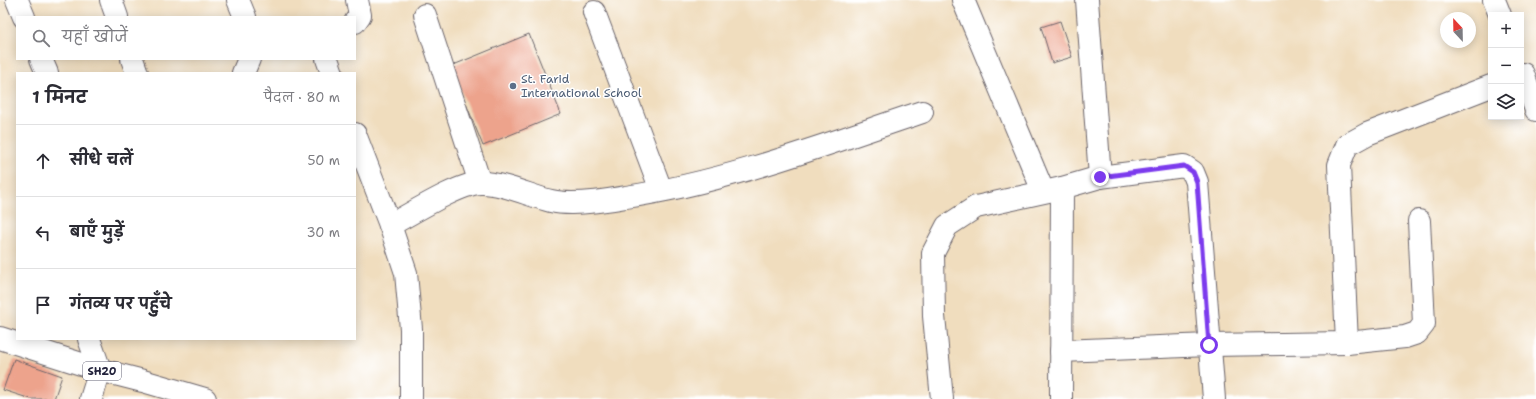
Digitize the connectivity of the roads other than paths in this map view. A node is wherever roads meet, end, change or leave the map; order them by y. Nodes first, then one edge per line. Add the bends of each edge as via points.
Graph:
1 (16, 0) edge
2 (110, 0) edge
3 (238, 0) edge
4 (357, 0) edge
5 (963, 0) edge
6 (1086, 0) edge
7 (1494, 0) edge
8 (594, 12) dead end
9 (1499, 12) edge
10 (425, 15) dead end
11 (24, 16) edge
12 (117, 16) edge
13 (245, 16) edge
14 (356, 21) edge
15 (41, 60) edge
16 (132, 60) edge
17 (249, 60) edge
18 (327, 60) edge
19 (47, 72) edge
20 (138, 72) edge
21 (243, 72) edge
22 (332, 72) edge
23 (1525, 72) edge
24 (1488, 87) edge
25 (1536, 110) edge
26 (922, 112) dead end
27 (356, 137) edge
28 (1100, 177) junction
29 (480, 183) junction
30 (1053, 189) junction
31 (661, 190) junction
32 (1419, 221) dead end
33 (390, 225) junction
34 (0, 338) edge
35 (89, 340) edge
36 (1347, 343) junction
37 (1209, 345) junction
38 (1061, 351) junction
39 (100, 370) junction
40 (92, 399) edge
41 (205, 399) edge
42 (411, 399) edge
43 (942, 399) edge
44 (1061, 399) edge
45 (1214, 399) edge

1 - 11 street
2 - 12 street
3 - 13 street
4 - 14 street via 360,15
5 - 30 street
6 - 28 street
7 - 9 street
8 - 31 street
10 - 29 street
15 - 19 street
16 - 20 street
17 - 21 street
18 - 22 street
23 - 25 street
24 - 36 street via 1367,134 1347,145 1339,165
26 - 31 street via 783,159
27 - 33 street
28 - 30 street
28 - 37 street via 1184,166 1193,172 1197,182
29 - 31 street via 501,186 552,201 577,203
29 - 33 street via 461,188
30 - 38 street
30 - 43 street via 976,207 947,226 933,253 934,316
32 - 36 street via 1424,324 1417,332 1404,337
33 - 42 street via 406,273 411,329
34 - 39 street, SH20
35 - 39 street
36 - 37 street
37 - 38 street
37 - 45 street
38 - 44 street
39 - 40 street
39 - 41 street, SH20

